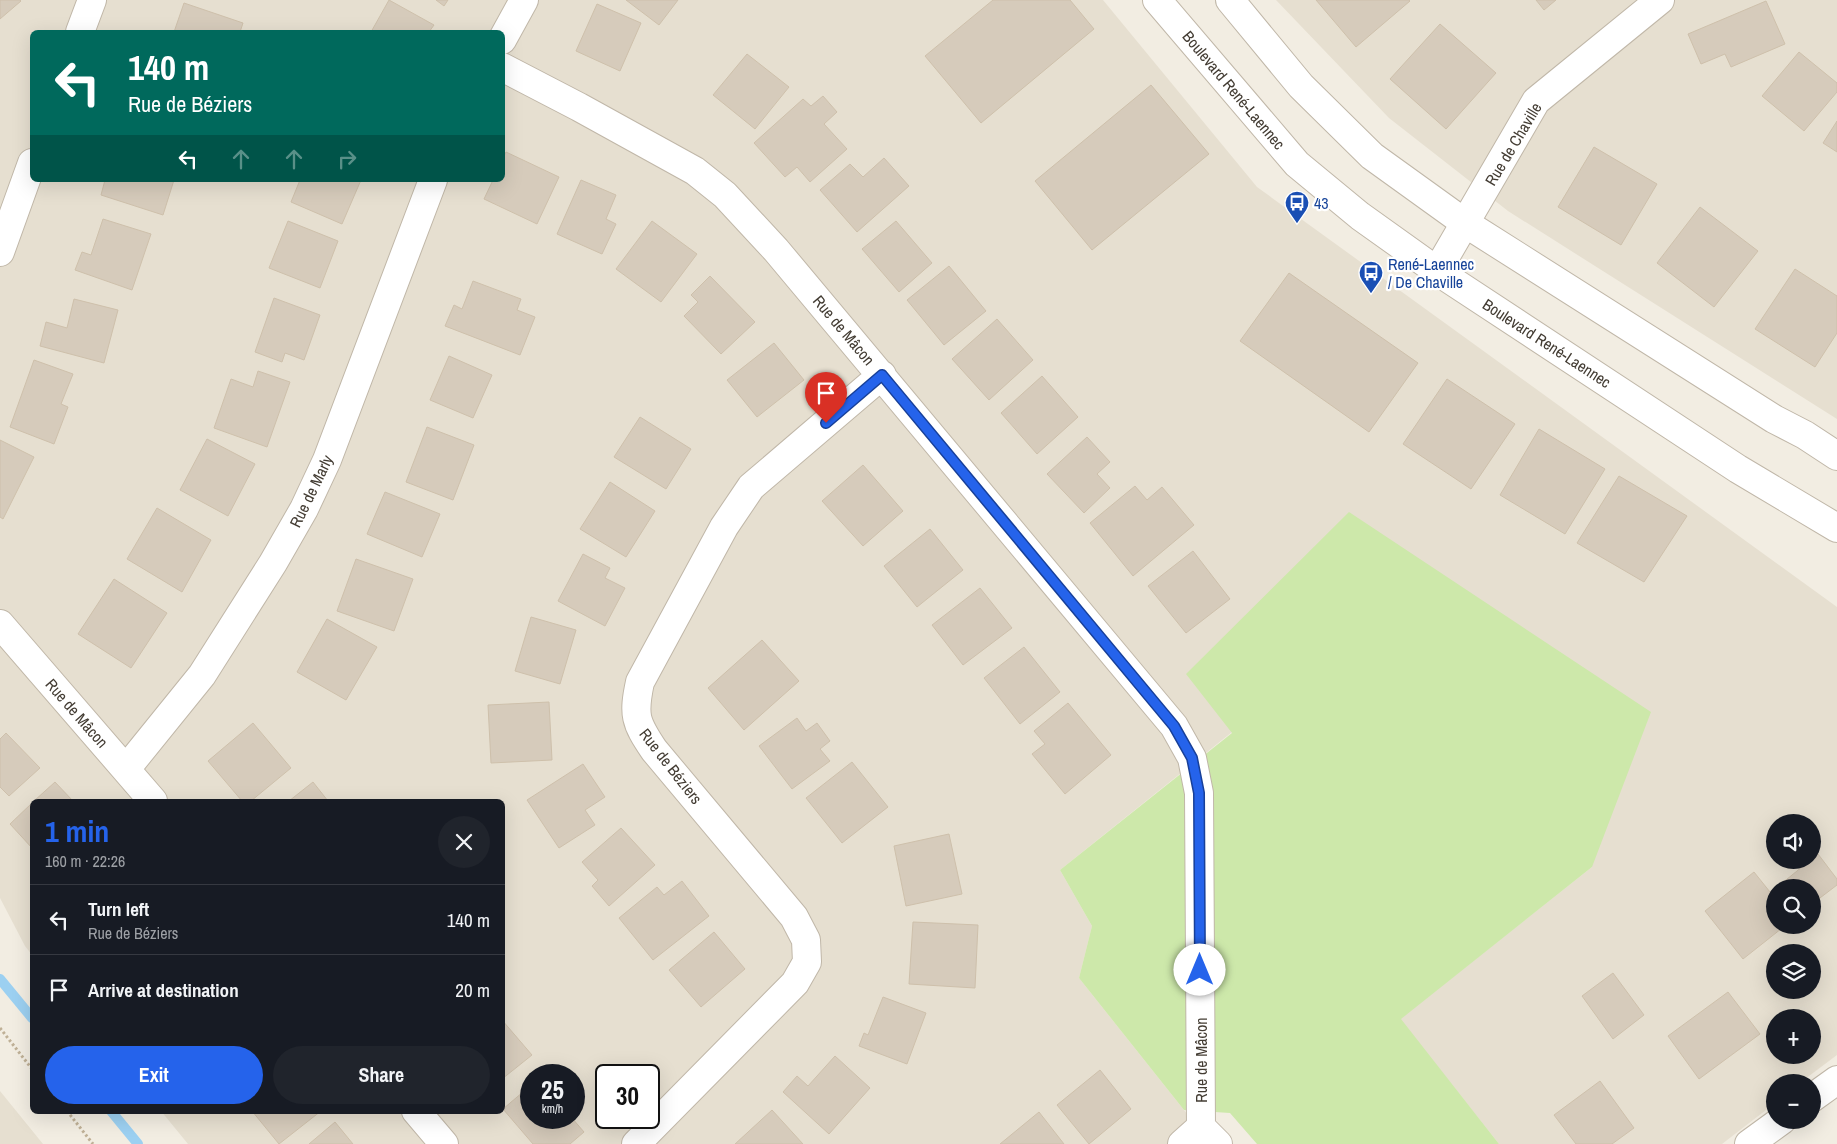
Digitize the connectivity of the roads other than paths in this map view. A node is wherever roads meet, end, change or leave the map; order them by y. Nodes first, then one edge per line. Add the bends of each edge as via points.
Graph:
1 (92, 0) edge
2 (524, 0) edge
3 (1157, 0) edge
4 (1230, 0) edge
5 (1660, 0) edge
6 (81, 30) edge
7 (505, 35) edge
8 (505, 69) edge
9 (30, 169) edge
10 (432, 182) edge
11 (1465, 223) junction
12 (0, 252) edge
13 (1436, 271) junction
14 (882, 375) junction
15 (1837, 456) edge
16 (1837, 528) edge
17 (0, 624) edge
18 (126, 768) junction
19 (152, 799) edge
20 (1837, 1080) edge
21 (1821, 1092) edge
22 (419, 1114) edge
23 (1770, 1129) edge
24 (1200, 1138) edge
25 (444, 1144) edge
26 (636, 1144) edge
27 (1749, 1144) edge

1 - 6 street
2 - 7 street
3 - 13 street, Boulevard René-Laennec via 1297,164 1360,216
4 - 11 street via 1301,86 1372,156
5 - 11 street, Rue de Chaville via 1536,101
8 - 14 street, Rue de Mâcon via 695,171 725,196 776,250
9 - 12 street
10 - 18 street, Rue de Marly via 327,460 304,509 202,674
11 - 13 street, Rue de Chaville
11 - 15 street
13 - 16 street, Boulevard René-Laennec via 1738,469
14 - 24 street, Rue de Mâcon via 1174,726 1192,758 1199,793
14 - 26 street, Rue de Béziers via 751,487 724,527 640,682 635,705 640,728 654,750 794,917 806,940 807,962 795,983
17 - 18 street, Rue de Mâcon
18 - 19 street, Rue de Mâcon
20 - 21 street
22 - 25 street
23 - 27 street

